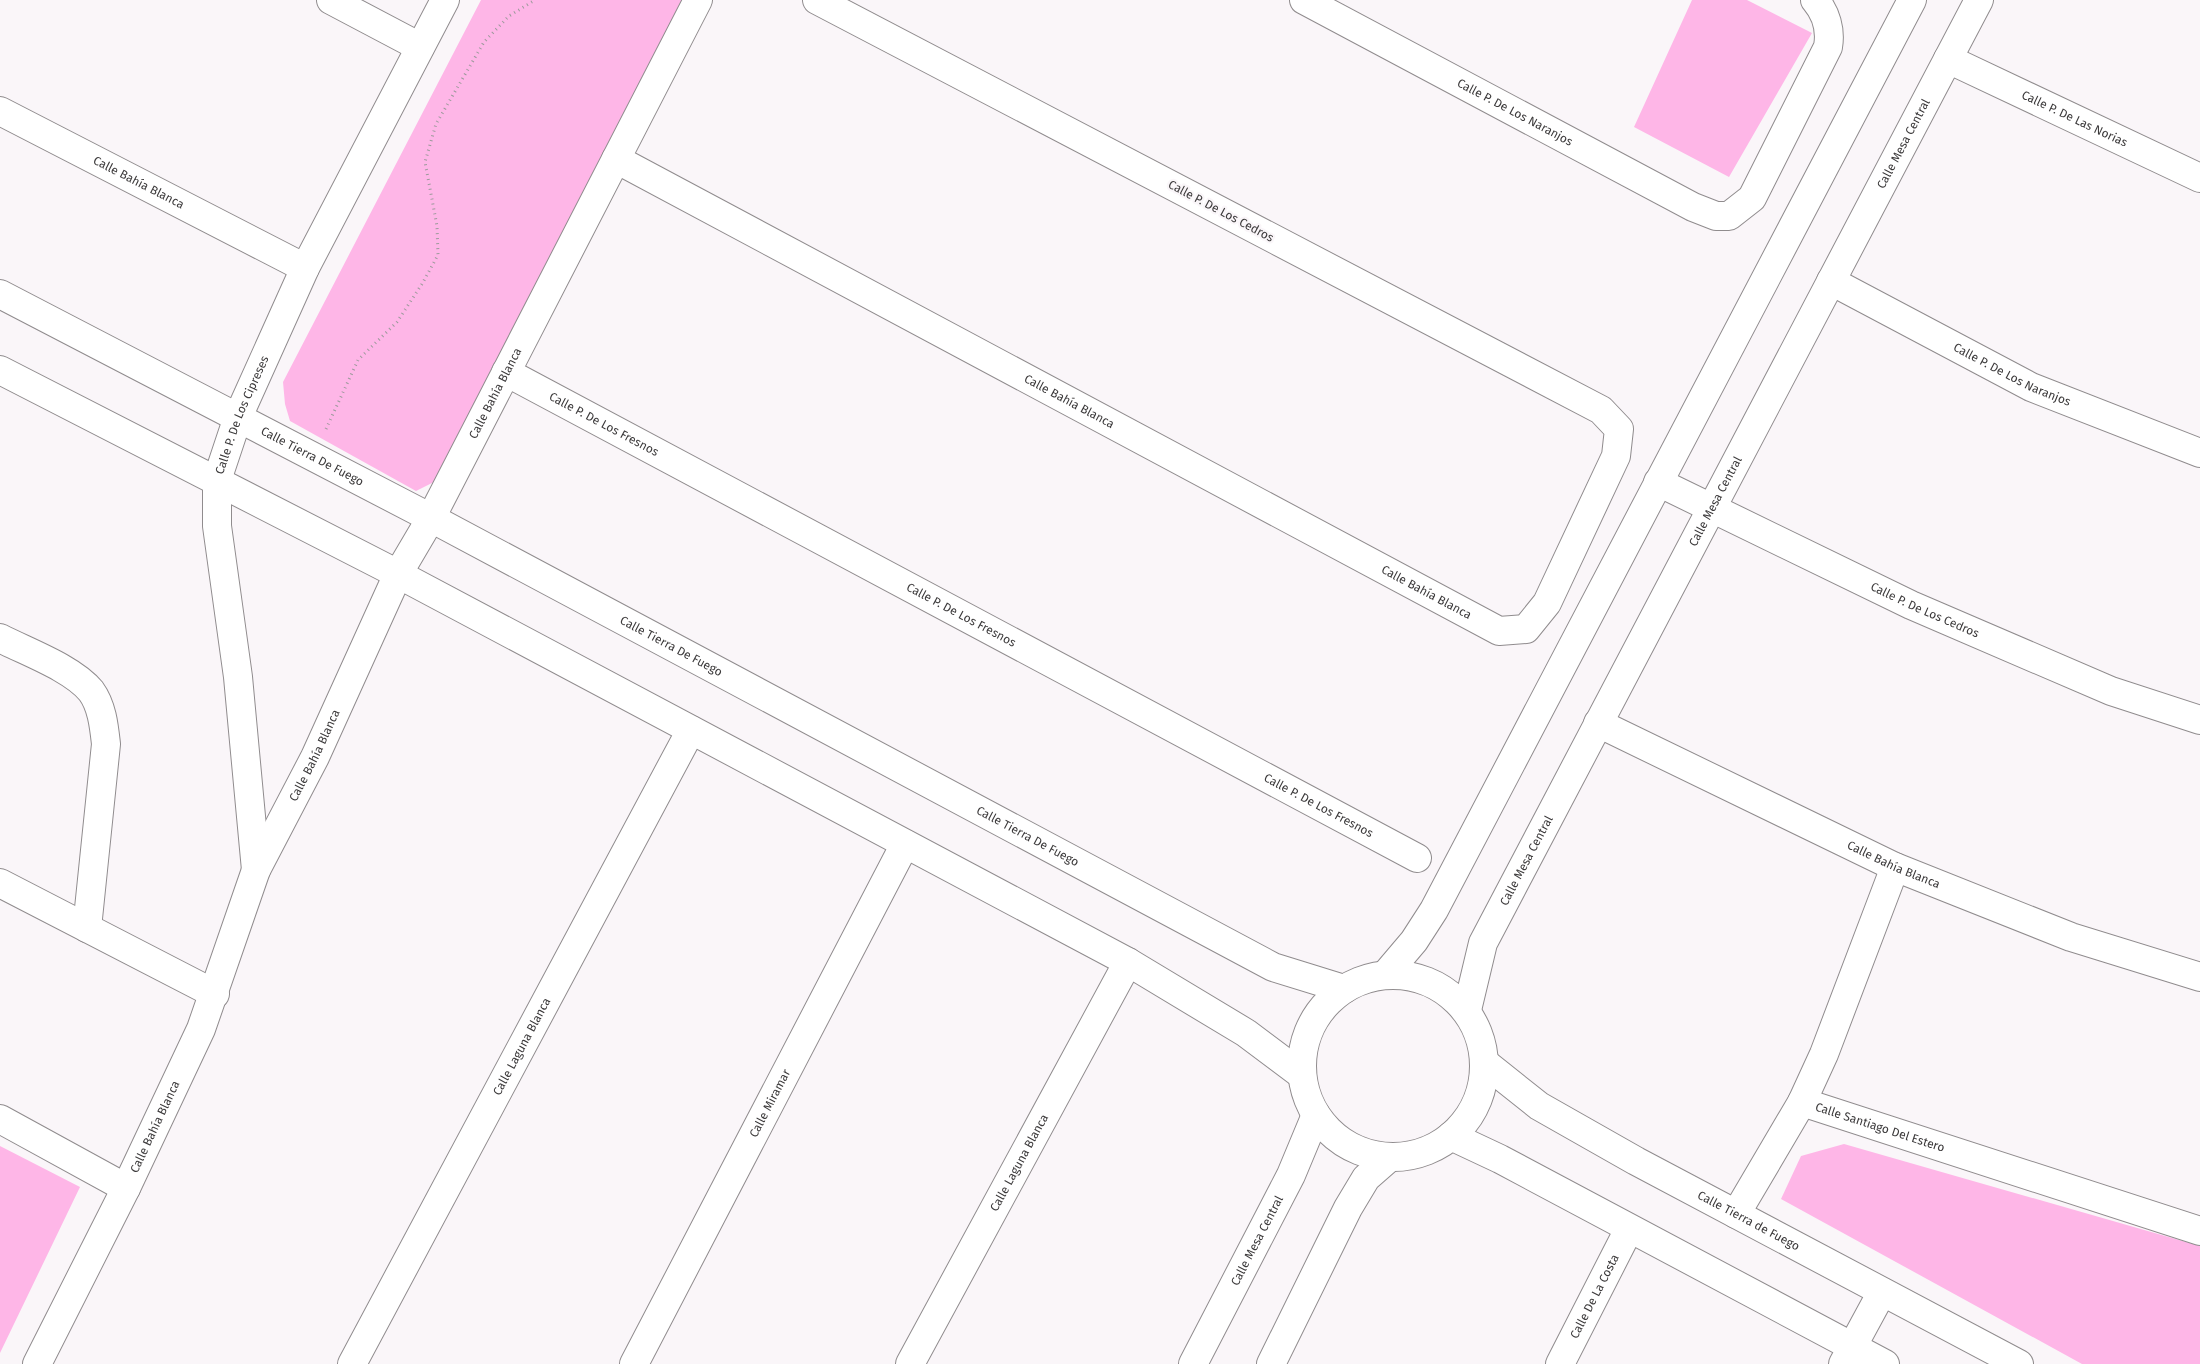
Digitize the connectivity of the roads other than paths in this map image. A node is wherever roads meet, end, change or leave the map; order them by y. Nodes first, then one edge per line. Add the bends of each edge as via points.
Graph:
1 (331, 0) edge
2 (445, 0) edge
3 (698, 0) edge
4 (817, 0) edge
5 (1304, 0) edge
6 (1815, 0) edge
7 (1912, 0) edge
8 (1979, 0) edge
9 (420, 47) junction
10 (1948, 59) junction
11 (0, 111) edge
12 (616, 159) junction
13 (2200, 178) edge
14 (305, 268) junction
15 (1831, 281) junction
16 (0, 294) edge
17 (0, 370) edge
18 (506, 372) junction
19 (238, 417) junction
20 (2200, 454) edge
21 (216, 480) junction
22 (1658, 482) junction
23 (1711, 508) junction
24 (431, 518) junction
25 (398, 574) junction
26 (1526, 629) joint
27 (0, 638) edge
28 (2200, 720) edge
29 (1598, 723) junction
30 (691, 730) junction
31 (905, 844) junction
32 (1417, 858) dead end
33 (1895, 867) junction
34 (256, 870) junction
35 (0, 883) edge
36 (87, 928) junction
37 (1128, 962) junction
38 (1386, 974) junction
39 (2200, 977) edge
40 (1344, 989) junction
41 (215, 994) junction
42 (1466, 1010) junction
43 (1486, 1063) junction
44 (1302, 1075) junction
45 (1802, 1102) junction
46 (1316, 1115) junction
47 (0, 1119) edge
48 (1452, 1136) junction
49 (1390, 1157) junction
50 (126, 1188) junction
51 (1736, 1214) junction
52 (1630, 1228) junction
53 (2200, 1231) edge
54 (1882, 1292) junction
55 (1847, 1355) edge
56 (37, 1364) edge
57 (352, 1364) edge
58 (634, 1364) edge
59 (910, 1364) edge
60 (1193, 1364) edge
61 (1271, 1364) edge
62 (1560, 1364) edge
63 (1885, 1364) edge
64 (2019, 1364) edge

1 - 9 street
2 - 9 street, Calle P. De Los Cipreses
3 - 12 street, Calle Bahía Blanca
4 - 26 street, Calle P. De Los Cedros via 1602,410 1619,429 1616,456 1547,603
5 - 6 street, Calle P. De Los Naranjos via 1693,207 1716,216 1729,216 1752,198 1828,47 1827,24
7 - 22 street
8 - 10 street, Calle Mesa Central
9 - 14 street, Calle P. De Los Cipreses
10 - 13 street, Calle P. De Las Norias
10 - 15 street, Calle Mesa Central
11 - 14 street, Calle Bahía Blanca
12 - 18 street, Calle Bahía Blanca
12 - 26 street, Calle Bahía Blanca via 1499,631
14 - 19 street, Calle P. De Los Cipreses
15 - 20 street, Calle P. De Los Naranjos via 2031,387
15 - 23 street, Calle Mesa Central
16 - 19 street, Calle Tierra De Fuego
17 - 21 street
18 - 24 street, Calle Bahía Blanca
18 - 32 street, Calle P. De Los Fresnos
19 - 21 street, Calle P. De Los Cipreses
19 - 24 street, Calle Tierra De Fuego
21 - 25 street
21 - 34 street, Calle P. De Los Cipreses via 217,526 238,677
22 - 23 street, Calle P. De Los Cedros
22 - 38 street via 1434,910 1414,941
23 - 28 street, Calle P. De Los Cedros via 1911,605 2111,691
23 - 29 street, Calle Mesa Central
24 - 25 street, Calle Bahía Blanca
24 - 40 street, Calle Tierra De Fuego via 1272,967
25 - 30 street
25 - 34 street, Calle Bahía Blanca via 315,757
27 - 36 street via 76,678 92,692 103,718 106,744
29 - 33 street, Calle Bahía Blanca
29 - 42 street, Calle Mesa Central via 1483,943
30 - 31 street
30 - 57 street, Calle Laguna Blanca
31 - 37 street
31 - 58 street, Calle Miramar
33 - 39 street, Calle Bahía Blanca via 2071,937
33 - 45 street, Calle Santiago Del Estero via 1824,1054
34 - 41 street, Calle Bahía Blanca
35 - 36 street
36 - 41 street
37 - 44 street via 1246,1033
37 - 59 street, Calle Laguna Blanca
38 - 40 street via 1364,979
38 - 42 street via 1431,982 1451,993
40 - 44 street via 1324,1005 1311,1026 1303,1049
41 - 50 street, Calle Bahía Blanca
42 - 43 street via 1480,1035
43 - 48 street via 1482,1090 1470,1116
43 - 51 street, Calle Tierra de Fuego via 1539,1106
44 - 46 street via 1306,1096
45 - 51 street
45 - 53 street, Calle Santiago Del Estero
46 - 49 street via 1335,1137 1361,1151
46 - 60 street, Calle Mesa Central via 1291,1175
47 - 50 street
48 - 49 street via 1433,1148 1412,1155
48 - 52 street
49 - 61 street via 1366,1178 1348,1208
50 - 56 street, Calle Bahía Blanca
51 - 54 street, Calle Tierra de Fuego
52 - 55 street
52 - 62 street, Calle De La Costa
54 - 55 street
54 - 64 street, Calle Tierra de Fuego
55 - 63 street

